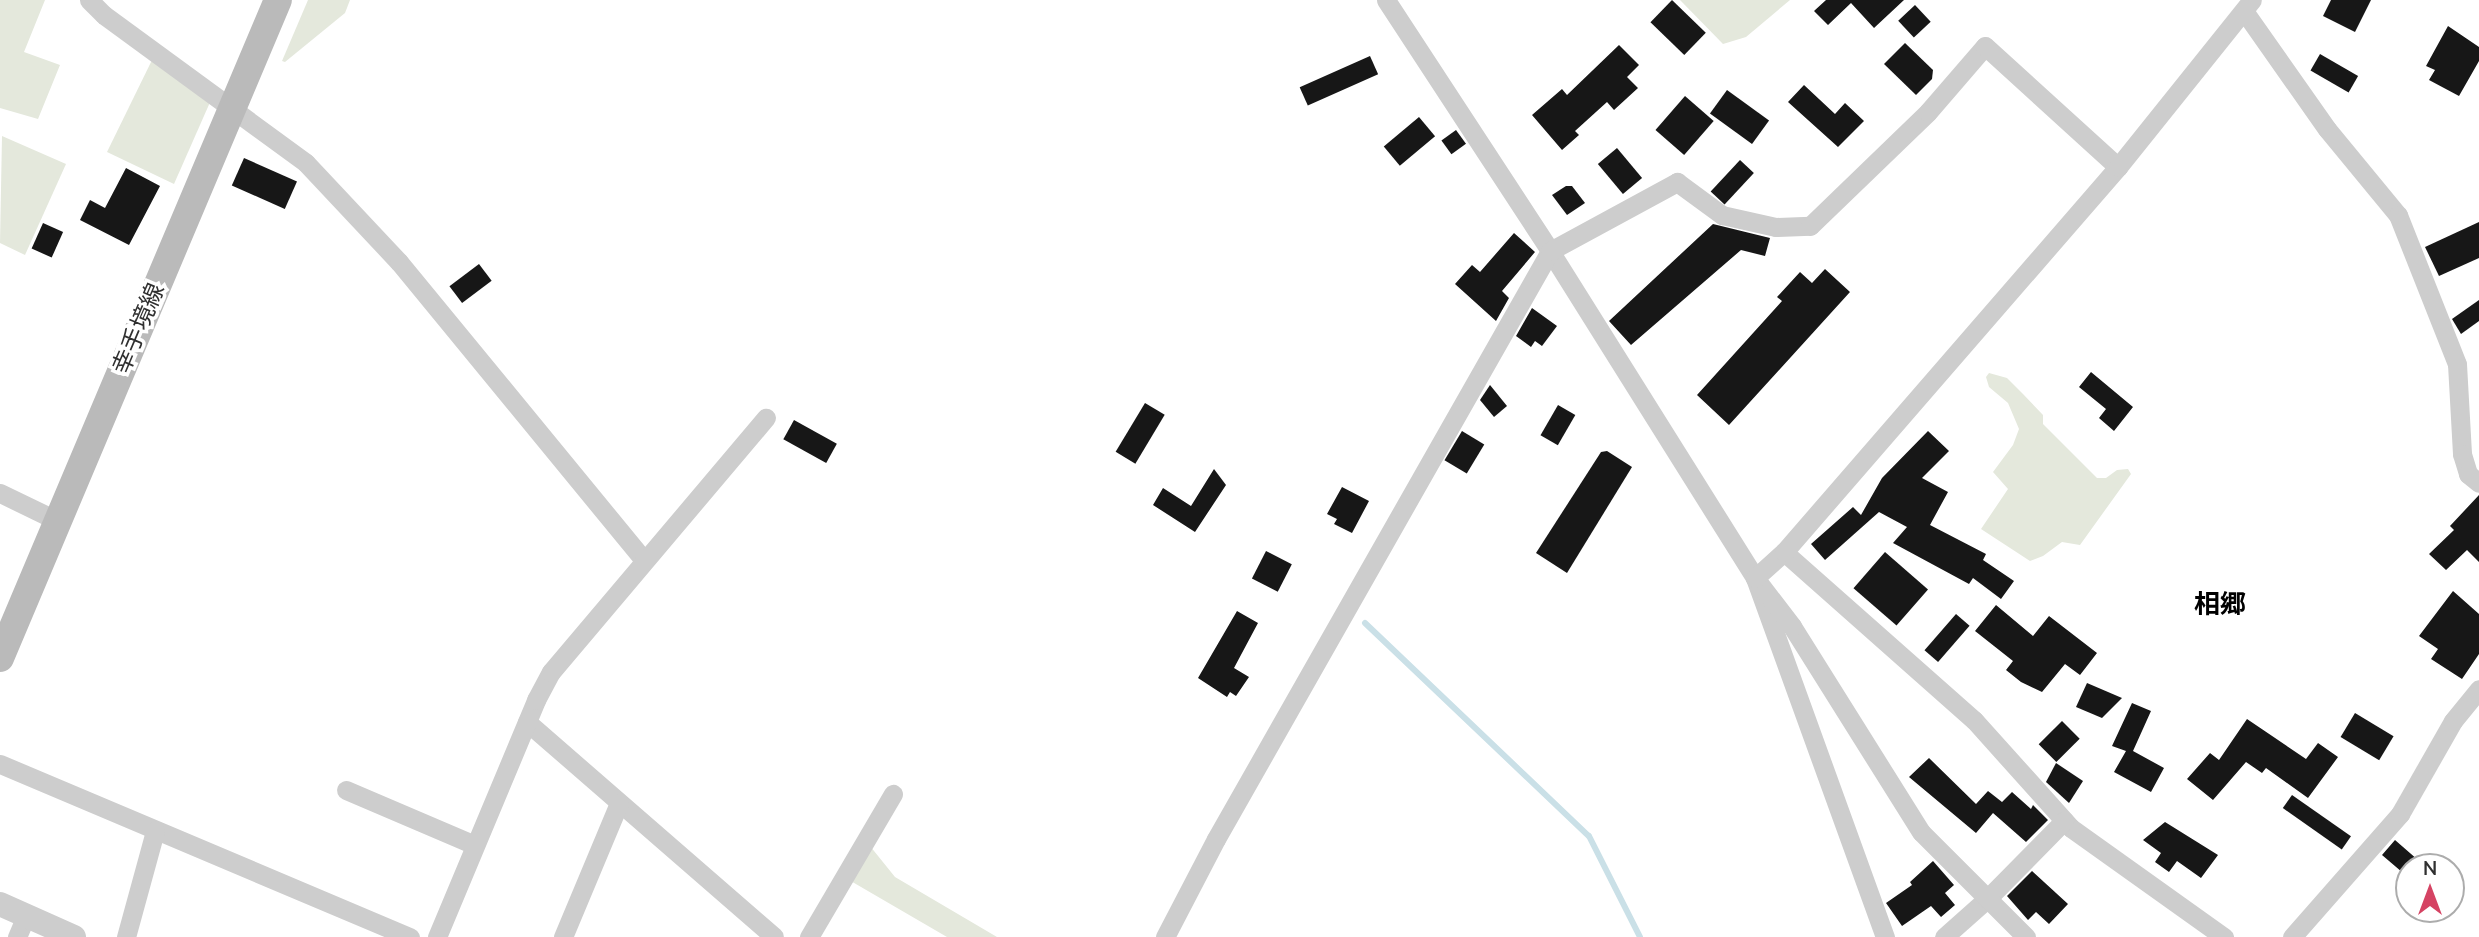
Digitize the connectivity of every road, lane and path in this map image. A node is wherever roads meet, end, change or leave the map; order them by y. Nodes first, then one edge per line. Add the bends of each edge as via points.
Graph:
1 (89, 0) edge
2 (278, 0) edge
3 (1386, 0) edge
4 (2248, 5) edge
5 (233, 108) junction
6 (2118, 167) junction
7 (1550, 250) junction
8 (766, 418) dead end
9 (2479, 483) edge
10 (0, 493) edge
11 (58, 521) junction
12 (1784, 552) junction
13 (644, 560) junction
14 (1755, 578) junction
15 (1, 654) edge
16 (2479, 689) edge
17 (527, 722) junction
18 (0, 764) edge
19 (346, 790) dead end
20 (893, 794) dead end
21 (619, 803) junction
22 (2064, 821) junction
23 (155, 831) junction
24 (475, 845) junction
25 (1987, 899) junction
26 (0, 904) edge
27 (21, 926) edge
28 (74, 937) edge
29 (126, 937) edge
30 (410, 937) edge
31 (437, 937) edge
32 (563, 937) edge
33 (774, 937) edge
34 (809, 937) edge
35 (1165, 937) edge
36 (1885, 937) edge
37 (1944, 937) edge
38 (2026, 937) edge
39 (2224, 937) edge
40 (2292, 937) edge

1 - 5 street
2 - 5 main road, 幸手境線
3 - 7 street
4 - 6 street
4 - 9 street via 2327,129 2398,215 2457,364 2462,454 2468,474
5 - 11 main road, 幸手境線
5 - 13 street via 306,163 351,210 472,349
6 - 7 street via 1985,46 1928,112 1810,226 1776,227 1722,215 1677,182
6 - 12 street
7 - 14 street
7 - 35 street
8 - 13 street
10 - 11 street
11 - 15 main road, 幸手境線
12 - 14 street
12 - 22 street via 1975,720
13 - 17 street via 551,672
14 - 25 street via 1792,626 1921,832
14 - 36 street
16 - 40 street via 2454,721 2400,814
17 - 21 street
17 - 24 street
18 - 23 street
19 - 24 street
20 - 34 street
21 - 32 street
21 - 33 street
22 - 25 street
22 - 39 street
23 - 29 street
23 - 30 street
24 - 31 street
25 - 37 street
25 - 38 street
26 - 27 street
27 - 28 street

